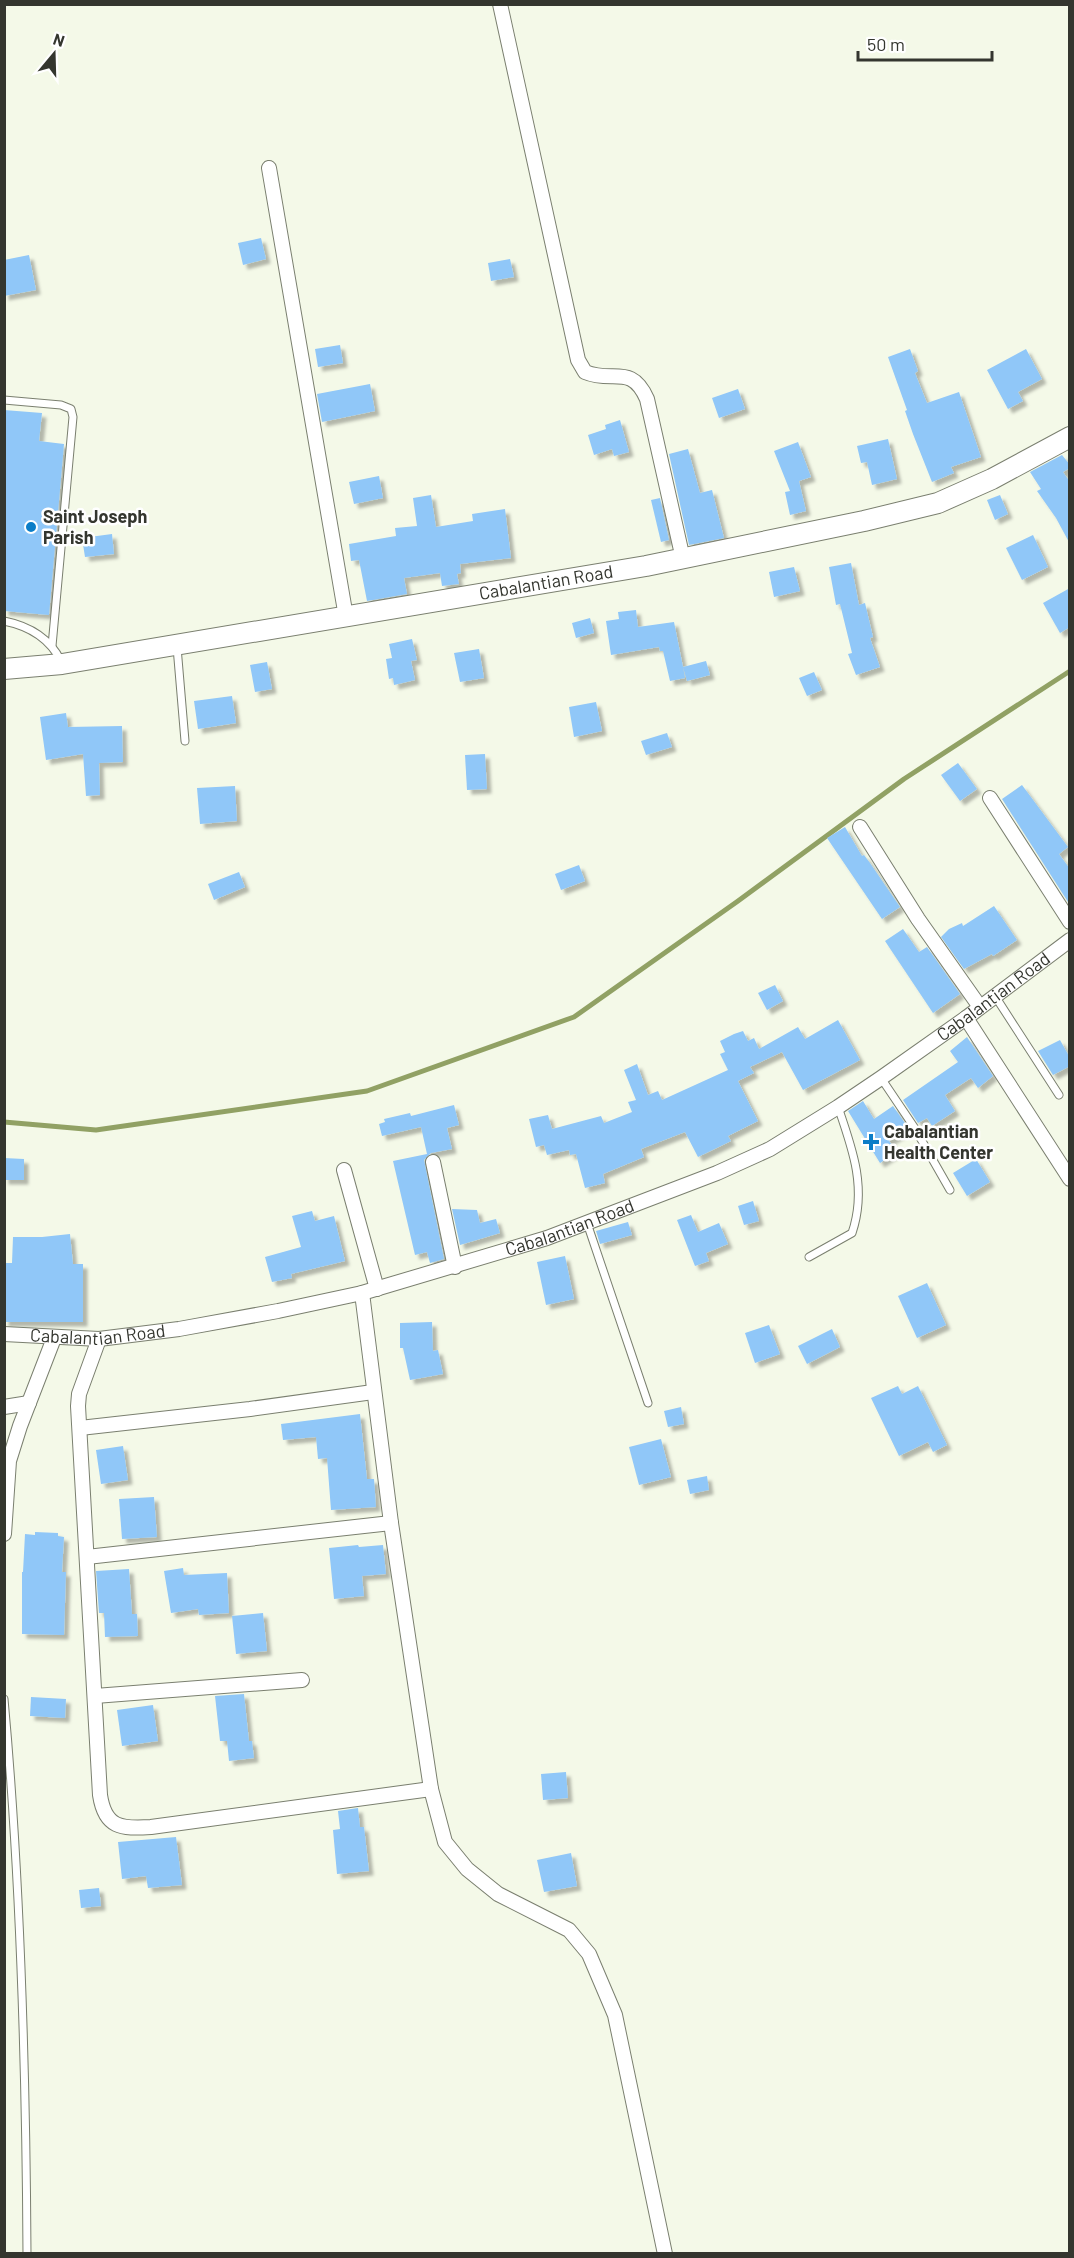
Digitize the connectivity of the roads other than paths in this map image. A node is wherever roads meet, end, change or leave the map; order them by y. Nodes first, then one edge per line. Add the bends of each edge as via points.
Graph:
1 (500, 4) edge
2 (270, 168) dead end
3 (4, 400) edge
4 (1070, 437) edge
5 (683, 559) junction
6 (346, 617) junction
7 (4, 621) edge
8 (177, 644) junction
9 (52, 646) junction
10 (62, 663) junction
11 (4, 669) edge
12 (185, 741) dead end
13 (990, 798) dead end
14 (860, 827) dead end
15 (1070, 921) edge
16 (1070, 940) edge
17 (995, 996) junction
18 (980, 1007) junction
19 (966, 1018) junction
20 (881, 1078) junction
21 (1059, 1095) dead end
22 (838, 1107) junction
23 (434, 1162) dead end
24 (344, 1170) dead end
25 (1070, 1179) edge
26 (950, 1190) dead end
27 (587, 1223) junction
28 (809, 1257) dead end
29 (455, 1267) junction
30 (377, 1289) junction
31 (362, 1293) junction
32 (4, 1334) edge
33 (54, 1338) junction
34 (99, 1338) junction
35 (373, 1392) junction
36 (29, 1403) junction
37 (648, 1403) dead end
38 (4, 1407) edge
39 (80, 1428) junction
40 (391, 1523) junction
41 (4, 1534) edge
42 (87, 1557) junction
43 (302, 1680) dead end
44 (95, 1696) junction
45 (4, 1699) edge
46 (431, 1789) junction
47 (27, 2253) edge
48 (665, 2253) edge

1 - 5 street via 578,360 585,372 623,375 633,378 642,388
2 - 6 street
3 - 9 lane via 61,405 71,409 74,417
4 - 5 street, Cabalantian Road via 938,503
5 - 6 street, Cabalantian Road
6 - 8 street, Cabalantian Road
7 - 9 lane via 27,628
8 - 10 street, Cabalantian Road
8 - 12 lane
9 - 10 lane
10 - 11 street, Cabalantian Road
13 - 15 street
14 - 18 street
16 - 17 street, Cabalantian Road
17 - 18 street, Cabalantian Road
17 - 21 lane
18 - 19 street, Cabalantian Road
19 - 20 street, Cabalantian Road
19 - 25 street
20 - 22 street, Cabalantian Road
20 - 26 lane
22 - 27 street, Cabalantian Road via 770,1149
22 - 28 lane via 853,1152 859,1214 852,1233
23 - 29 street
24 - 30 street
27 - 29 street, Cabalantian Road
27 - 37 lane
29 - 30 street, Cabalantian Road
30 - 31 street, Cabalantian Road
31 - 34 street, Cabalantian Road via 179,1329
31 - 35 street
32 - 33 street, Cabalantian Road
33 - 34 street, Cabalantian Road
33 - 36 street
34 - 39 street via 79,1394
35 - 39 street
35 - 40 street
36 - 38 street
36 - 41 street via 9,1461
39 - 42 street
40 - 42 street
40 - 46 street
42 - 44 street
43 - 44 street
44 - 46 street via 102,1810 119,1826 175,1825
45 - 47 lane via 14,1805 25,2047
46 - 48 street via 445,1842 467,1869 498,1894 569,1930 589,1954 615,2015

